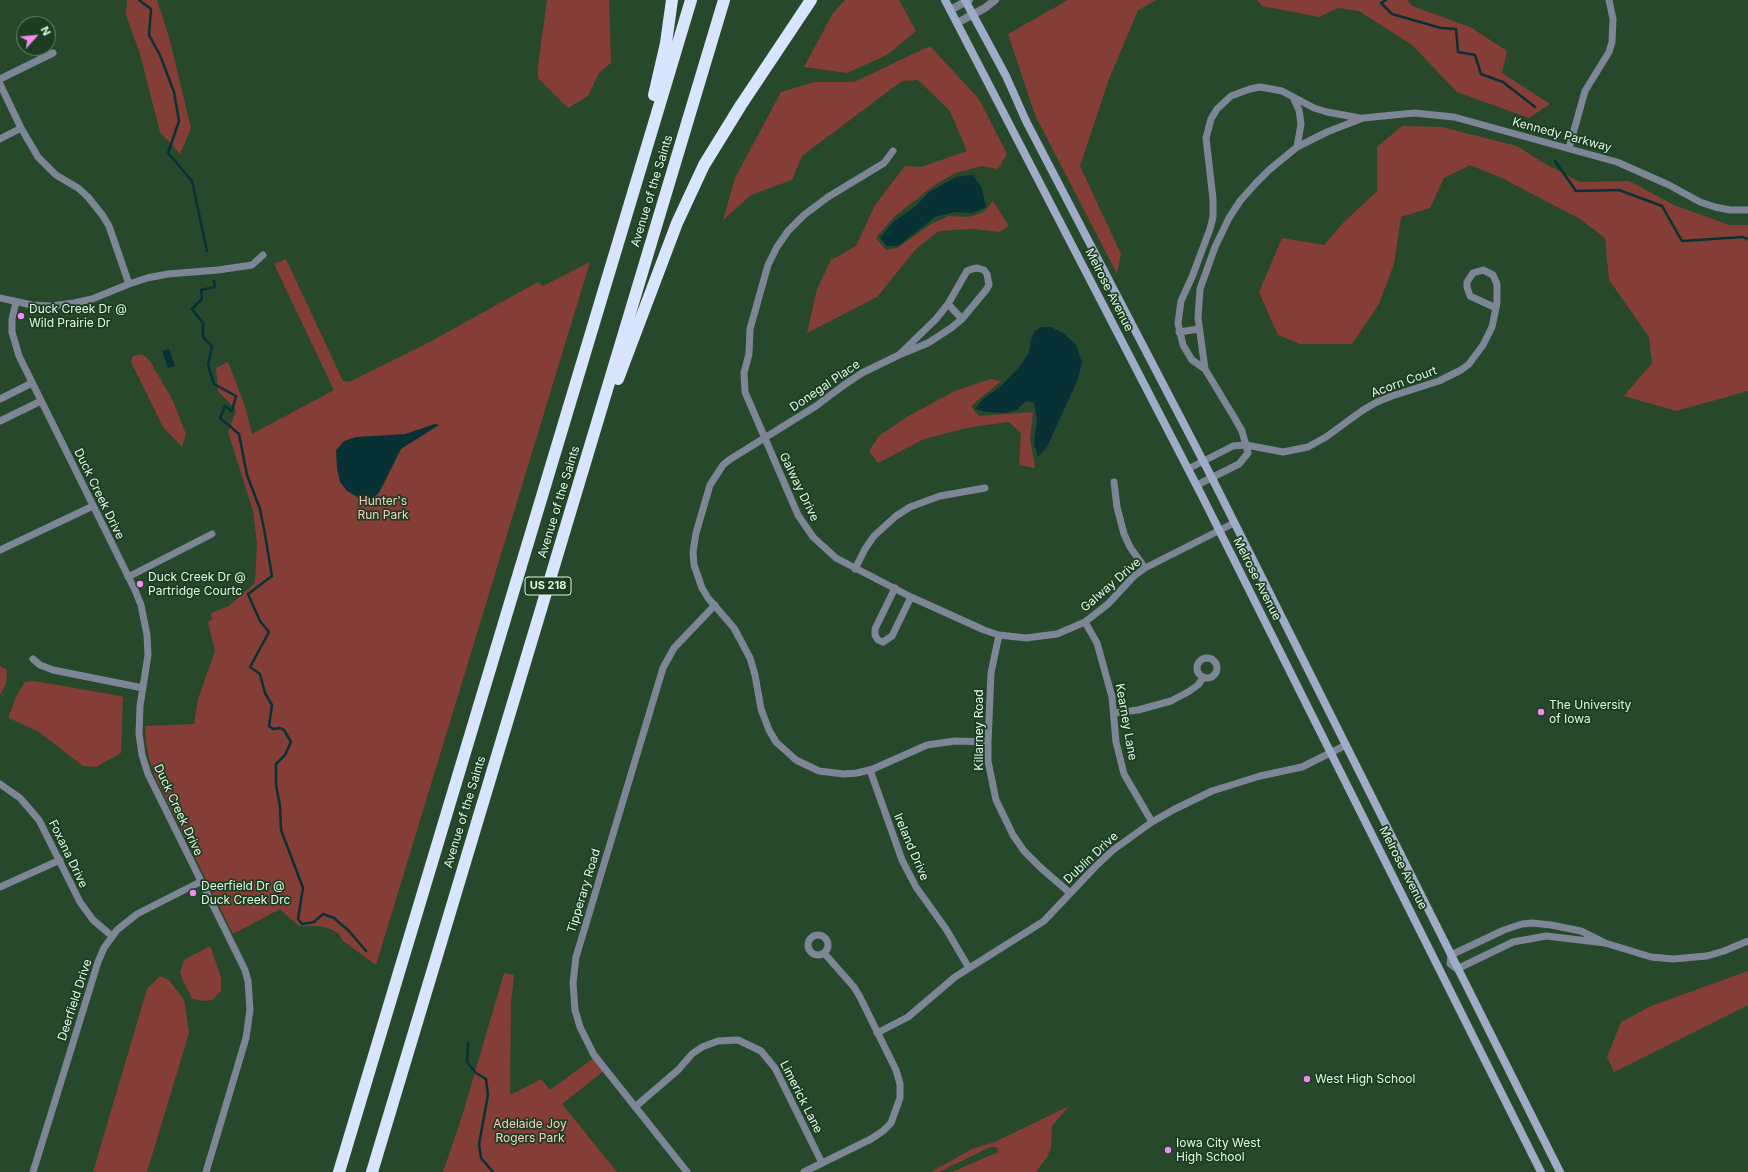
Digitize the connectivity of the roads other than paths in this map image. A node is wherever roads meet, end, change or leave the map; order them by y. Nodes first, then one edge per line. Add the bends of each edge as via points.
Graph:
1 (672, 0) edge
2 (691, 0) edge
3 (724, 0) edge
4 (811, 0) edge
5 (945, 0) edge
6 (995, 0) edge
7 (1609, 0) edge
8 (967, 1) edge
9 (950, 10) junction
10 (972, 14) junction
11 (957, 22) junction
12 (47, 56) edge
13 (0, 79) edge
14 (0, 84) edge
15 (1293, 97) junction
16 (1363, 118) junction
17 (20, 128) junction
18 (0, 139) edge
19 (1297, 147) junction
20 (1569, 148) junction
21 (893, 151) dead end
22 (1748, 210) edge
23 (1208, 235) junction
24 (1218, 238) junction
25 (263, 255) dead end
26 (129, 284) junction
27 (0, 298) edge
28 (16, 302) junction
29 (948, 304) junction
30 (1496, 308) junction
31 (962, 319) junction
32 (1199, 329) junction
33 (1179, 332) junction
34 (899, 355) junction
35 (584, 356) junction
36 (1205, 369) junction
37 (32, 383) junction
38 (0, 399) edge
39 (41, 401) junction
40 (0, 421) edge
41 (764, 439) junction
42 (1246, 445) junction
43 (1203, 461) junction
44 (586, 462) junction
45 (1188, 468) junction
46 (1212, 478) junction
47 (1114, 482) dead end
48 (1197, 485) junction
49 (985, 488) dead end
50 (93, 506) junction
51 (1234, 523) junction
52 (1219, 530) junction
53 (212, 534) dead end
54 (0, 550) edge
55 (1145, 568) junction
56 (855, 569) junction
57 (128, 577) junction
58 (895, 588) junction
59 (911, 597) junction
60 (715, 605) junction
61 (1084, 622) junction
62 (999, 635) junction
63 (33, 659) dead end
64 (1203, 678) dead end
65 (143, 688) junction
66 (1115, 713) junction
67 (988, 742) junction
68 (1346, 745) junction
69 (1331, 752) junction
70 (870, 770) junction
71 (0, 784) edge
72 (1152, 822) junction
73 (60, 860) junction
74 (200, 882) junction
75 (0, 887) edge
76 (1070, 893) junction
77 (112, 936) junction
78 (1748, 941) edge
79 (1605, 943) junction
80 (824, 954) dead end
81 (1450, 955) junction
82 (969, 968) junction
83 (1457, 969) junction
84 (877, 1033) junction
85 (635, 1107) junction
86 (822, 1163) junction
87 (33, 1172) edge
88 (206, 1172) edge
89 (339, 1172) edge
90 (372, 1172) edge
91 (687, 1172) edge
92 (804, 1172) edge
93 (1541, 1172) edge
94 (1560, 1172) edge

1 - 35 highway via 655,92
2 - 35 highway, Avenue of the Saints / US 218
3 - 44 highway, Avenue of the Saints / US 218
4 - 44 highway via 717,142 688,197
5 - 9 main road, Melrose Avenue
6 - 10 street via 986,8
7 - 20 street via 1613,20 1612,42 1585,91
8 - 9 street
8 - 10 main road, Melrose Avenue
9 - 11 main road, Melrose Avenue
10 - 11 street
10 - 43 main road, Melrose Avenue
11 - 45 main road, Melrose Avenue
12 - 13 street
14 - 17 street
15 - 16 street, Kennedy Parkway via 1327,112
15 - 19 street via 1299,110 1301,124
15 - 23 street, Kennedy Parkway via 1271,88 1250,89 1231,96 1217,109 1209,124 1206,138 1213,199 1213,217
16 - 19 street, Kennedy Parkway
16 - 20 street, Kennedy Parkway via 1414,113 1454,117
17 - 18 street
17 - 26 street via 46,166 78,188 96,206 108,226
19 - 24 street, Kennedy Parkway via 1246,193
20 - 22 street, Kennedy Parkway via 1643,172 1700,202 1730,210
21 - 41 street, Galway Drive via 884,163 828,196 804,215 788,231 768,266 750,329 749,354 744,373 748,402
23 - 24 street
23 - 33 street, Kennedy Parkway via 1181,301 1178,313
24 - 32 street, Kennedy Parkway via 1200,289
25 - 26 street via 252,265 168,274
26 - 28 street via 74,303 51,306
27 - 28 street
28 - 37 street, Duck Creek Drive via 12,319 14,345
29 - 31 street
29 - 31 street, Donegal Place via 967,271 984,270 990,280 989,285
29 - 34 street, Donegal Place
30 - 30 street, Acorn Court via 1496,279 1483,270 1473,273 1467,282 1470,296
30 - 42 street, Acorn Court via 1492,327 1483,345 1468,364 1450,376 1377,402 1308,447 1283,452
31 - 34 street, Donegal Place via 928,343
32 - 33 street
32 - 36 street, Kennedy Parkway
33 - 36 street, Kennedy Parkway via 1192,360
34 - 41 street, Donegal Place via 862,373
35 - 89 highway, Avenue of the Saints / US 218
36 - 42 street, Kennedy Parkway via 1242,431
37 - 38 street
37 - 39 street, Duck Creek Drive
39 - 40 street
39 - 50 street, Duck Creek Drive
41 - 56 street, Galway Drive via 805,528 824,548
41 - 60 street, Donegal Place via 729,460 716,473 710,485 693,552 697,576 702,588
42 - 43 street via 1233,446
42 - 46 street via 1248,453 1239,464
43 - 45 street
43 - 46 main road, Melrose Avenue
44 - 90 highway, Avenue of the Saints / US 218
45 - 48 main road, Melrose Avenue
46 - 48 street
46 - 51 main road, Melrose Avenue
47 - 55 street via 1124,534
48 - 52 main road, Melrose Avenue
49 - 56 street via 940,496 910,507 874,536
50 - 54 street
50 - 57 street, Duck Creek Drive
51 - 52 street, Galway Drive
51 - 68 main road, Melrose Avenue
52 - 55 street, Galway Drive
52 - 69 main road, Melrose Avenue
53 - 57 street
55 - 61 street, Galway Drive via 1108,604
56 - 58 street, Galway Drive
57 - 65 street, Duck Creek Drive via 141,605 147,635 148,655
58 - 59 street, Galway Drive
58 - 59 street via 875,629 878,640 883,642 892,636
59 - 62 street, Galway Drive via 979,629
60 - 70 street, Donegal Place via 742,640 755,675 764,720 776,742 785,752 806,766 830,773 844,774
60 - 85 street, Tipperary Road via 674,648 662,668 576,957 573,984 575,1010 580,1027 594,1055
61 - 62 street, Galway Drive via 1057,634 1042,637
61 - 66 street, Kearney Lane via 1097,643
62 - 67 street, Killarney Road via 991,673
63 - 65 street via 53,670
64 - 66 street via 1188,692 1171,701
65 - 74 street, Duck Creek Drive via 139,720 142,755 153,786
66 - 72 street, Kearney Lane via 1116,742 1124,774
67 - 70 street, Donegal Place via 955,741 927,745
67 - 76 street, Killarney Road via 991,781 1003,818 1024,851
68 - 69 street, Dublin Drive
68 - 81 main road, Melrose Avenue
69 - 72 street, Dublin Drive via 1302,767 1212,791
69 - 93 main road, Melrose Avenue
70 - 82 street, Ireland Drive via 902,860 916,887 946,929
71 - 73 street, Foxana Drive via 29,807
72 - 76 street, Dublin Drive via 1113,850
73 - 75 street
73 - 77 street, Foxana Drive via 86,913
74 - 77 street, Deerfield Drive via 137,914
74 - 88 street, Duck Creek Drive via 245,970 250,995 246,1038
76 - 82 street, Dublin Drive via 1044,921
77 - 87 street, Deerfield Drive via 98,962
78 - 79 street via 1724,952 1674,959 1651,957
79 - 81 street via 1581,931 1532,923 1509,928
79 - 83 street via 1556,936 1534,937 1513,942
80 - 84 street via 854,987
81 - 83 main road, Melrose Avenue
82 - 84 street, Dublin Drive via 943,986 908,1017
83 - 94 main road, Melrose Avenue
84 - 86 street via 896,1070 900,1084 900,1098 896,1111 883,1131
85 - 86 street, Limerick Lane via 702,1047 728,1039 738,1040 761,1051 775,1068
85 - 91 street, Tipperary Road
86 - 92 street

